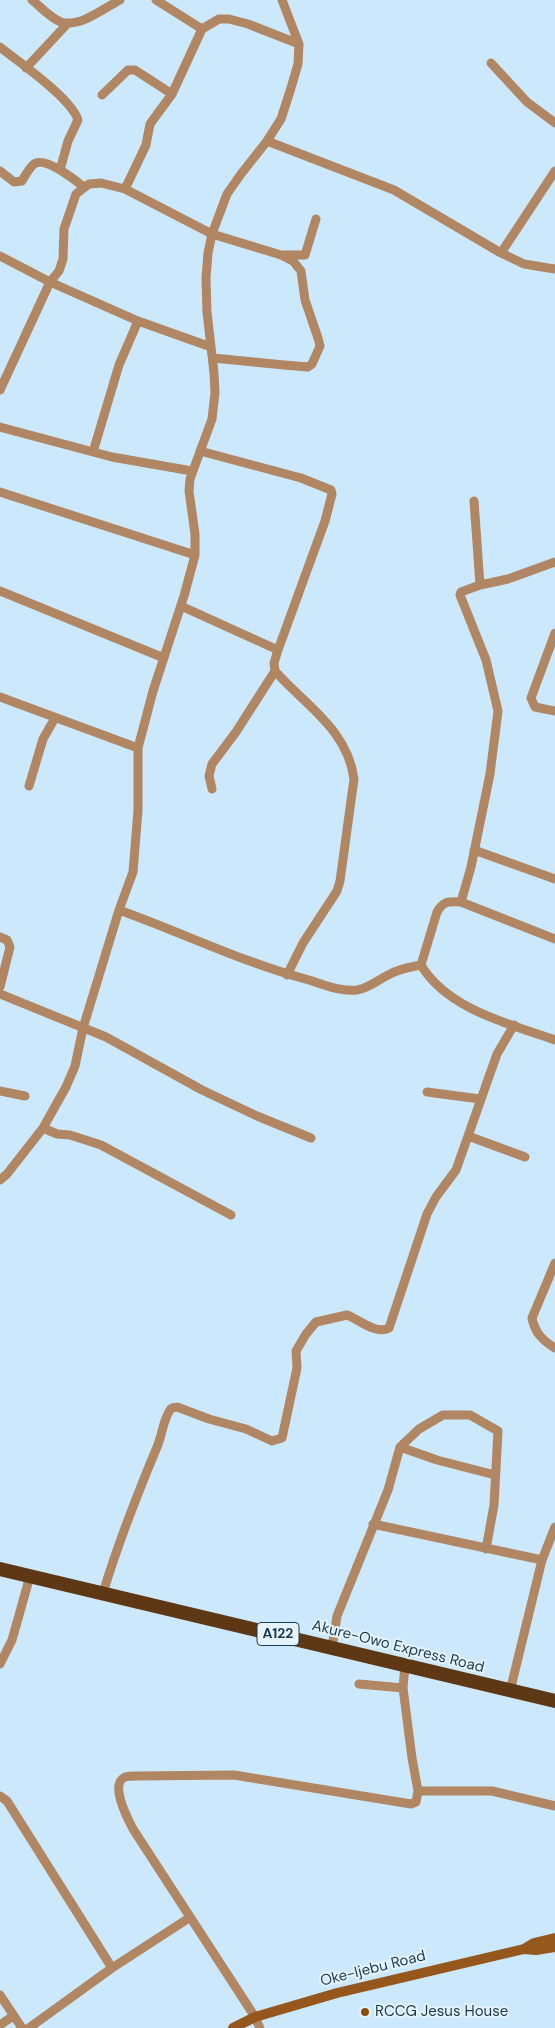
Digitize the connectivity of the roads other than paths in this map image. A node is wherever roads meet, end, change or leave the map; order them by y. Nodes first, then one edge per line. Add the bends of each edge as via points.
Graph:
1 (32, 0) edge
2 (120, 0) edge
3 (156, 0) edge
4 (282, 0) edge
5 (68, 23) junction
6 (202, 29) junction
7 (299, 44) junction
8 (0, 47) edge
9 (491, 63) dead end
10 (26, 68) junction
11 (172, 94) junction
12 (102, 95) dead end
13 (555, 123) edge
14 (267, 140) junction
15 (0, 170) edge
16 (60, 170) junction
17 (555, 171) edge
18 (84, 187) junction
19 (125, 189) junction
20 (316, 219) dead end
21 (212, 234) junction
22 (501, 253) junction
23 (281, 255) junction
24 (0, 256) edge
25 (555, 269) edge
26 (50, 282) junction
27 (138, 321) junction
28 (211, 347) junction
29 (212, 358) junction
30 (0, 390) edge
31 (0, 427) edge
32 (200, 451) junction
33 (93, 452) junction
34 (192, 471) junction
35 (0, 492) edge
36 (474, 501) dead end
37 (195, 555) junction
38 (555, 562) edge
39 (480, 585) junction
40 (0, 591) edge
41 (181, 606) junction
42 (555, 633) edge
43 (278, 650) junction
44 (164, 658) junction
45 (276, 671) junction
46 (0, 697) edge
47 (555, 711) edge
48 (55, 718) junction
49 (138, 748) junction
50 (30, 786) dead end
51 (212, 789) dead end
52 (474, 850) junction
53 (555, 878) edge
54 (461, 902) junction
55 (119, 910) junction
56 (0, 936) edge
57 (555, 939) edge
58 (421, 965) junction
59 (287, 975) junction
60 (0, 987) edge
61 (0, 994) edge
62 (514, 1026) junction
63 (83, 1028) junction
64 (555, 1040) edge
65 (0, 1092) edge
66 (427, 1092) dead end
67 (25, 1096) dead end
68 (480, 1099) junction
69 (43, 1128) junction
70 (468, 1136) junction
71 (311, 1138) dead end
72 (525, 1158) dead end
73 (0, 1180) edge
74 (231, 1215) dead end
75 (555, 1263) edge
76 (555, 1348) edge
77 (400, 1447) junction
78 (495, 1475) junction
79 (373, 1524) junction
80 (555, 1527) edge
81 (486, 1549) junction
82 (542, 1560) junction
83 (0, 1569) edge
84 (30, 1576) junction
85 (103, 1593) junction
86 (332, 1647) junction
87 (0, 1664) edge
88 (405, 1665) junction
89 (359, 1684) dead end
90 (403, 1688) junction
91 (510, 1691) junction
92 (555, 1701) edge
93 (418, 1791) junction
94 (0, 1796) edge
95 (555, 1806) edge
96 (190, 1918) junction
97 (555, 1938) edge
98 (555, 1946) edge
99 (524, 1949) junction
100 (112, 1968) junction
101 (0, 1995) edge
102 (13, 2016) junction
103 (255, 2017) junction
104 (0, 2025) edge
105 (22, 2028) edge
106 (30, 2028) edge
107 (233, 2028) edge
108 (260, 2028) edge

1 - 5 street via 54,18
2 - 5 street via 77,22
3 - 6 street
4 - 7 street
5 - 10 street
6 - 7 street via 219,19 229,19
6 - 11 street
7 - 14 street via 298,64 291,88 280,119
8 - 10 street
9 - 13 street via 527,102
10 - 16 street via 75,112 78,120
11 - 12 street via 135,70 128,70
11 - 19 street via 150,124 146,145
14 - 21 street via 227,194
14 - 22 street via 394,190
15 - 16 street via 14,182 22,181 34,164 40,162
16 - 18 street
17 - 22 street
18 - 19 street via 101,183
18 - 26 street via 72,202 64,229 63,260
19 - 21 street
20 - 23 street via 305,255
21 - 23 street
21 - 28 street via 206,278
22 - 25 street via 524,264
23 - 29 street via 294,261 301,271 305,300 320,346 312,364 308,367
24 - 26 street
26 - 27 street
26 - 30 street
27 - 28 street
27 - 33 street via 119,365
28 - 29 street
29 - 32 street via 215,393 212,419
31 - 33 street
32 - 34 street
32 - 43 street via 300,478 331,490 325,521
33 - 34 street
34 - 37 street via 189,491
35 - 37 street
36 - 39 street
37 - 41 street
38 - 39 street
39 - 52 street via 460,595 486,660 498,711 490,774
40 - 44 street
41 - 43 street
41 - 44 street
42 - 47 street via 531,698 535,707
43 - 45 street via 274,663
44 - 49 street
45 - 51 street via 212,764 209,776
45 - 59 street via 326,721 343,745 352,764 354,779 337,890
46 - 48 street
48 - 49 street
48 - 50 street via 43,739
49 - 55 street via 133,872
52 - 53 street
52 - 54 street
54 - 57 street
54 - 58 street via 441,904
55 - 59 street
55 - 63 street
56 - 60 street via 10,947
58 - 59 street via 400,969 358,990
58 - 62 street via 428,978 444,993
61 - 63 street
62 - 64 street
62 - 68 street via 498,1054
63 - 69 street via 75,1066
63 - 71 street via 106,1037 234,1106
65 - 67 street
66 - 68 street
68 - 70 street
69 - 73 street
69 - 74 street via 101,1144
70 - 72 street
70 - 85 street via 456,1170 427,1214 389,1328 381,1331 347,1315 316,1322 306,1334 296,1353 297,1368 282,1438 272,1441 246,1429 176,1407 170,1410 114,1553
75 - 76 street via 532,1318 538,1334
77 - 78 street
77 - 78 street via 419,1429 443,1415 470,1415 498,1431
77 - 79 street via 388,1490
78 - 81 street via 494,1505
79 - 81 street
79 - 86 street via 337,1616
80 - 82 street
81 - 82 street
82 - 91 street
83 - 84 highway, Akure-Owo Express Road / A122
84 - 85 highway, Akure-Owo Express Road / A122
84 - 87 street via 12,1640
85 - 86 highway, Akure-Owo Express Road / A122
86 - 88 highway, Akure-Owo Express Road / A122
88 - 90 street
88 - 91 highway, Akure-Owo Express Road / A122
89 - 90 street
90 - 93 street
91 - 92 highway, Akure-Owo Express Road / A122
93 - 95 street via 492,1791
93 - 96 street via 416,1802 403,1804 234,1775 125,1777 118,1788 124,1811
94 - 100 street via 7,1801
96 - 100 street
96 - 103 street
97 - 99 main road
98 - 99 main road
99 - 103 main road, Oke-Ijebu Road via 380,1982
100 - 106 street
101 - 102 street
102 - 104 street
102 - 105 street
103 - 107 main road, Oke-Ijebu Road
103 - 108 street

